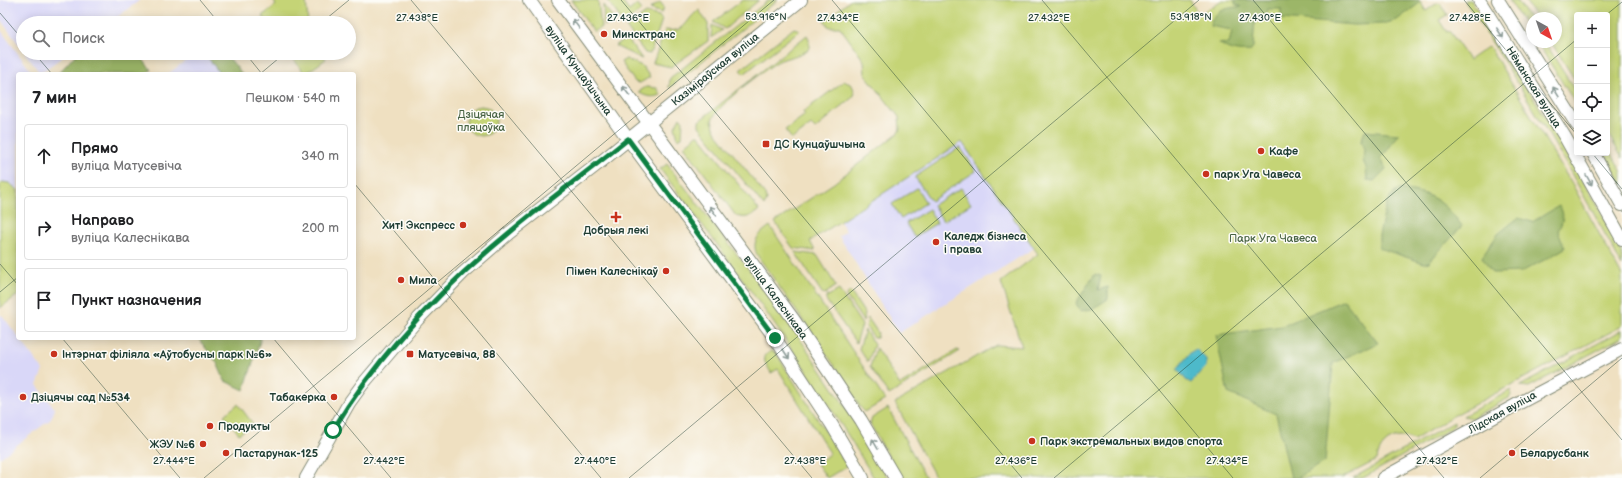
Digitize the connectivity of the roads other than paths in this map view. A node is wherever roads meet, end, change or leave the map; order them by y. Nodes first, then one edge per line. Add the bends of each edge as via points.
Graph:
1 (529, 0) edge
2 (558, 0) edge
3 (801, 0) edge
4 (1479, 0) edge
5 (1498, 0) edge
6 (1574, 120) edge
7 (649, 122) junction
8 (628, 139) junction
9 (1595, 156) edge
10 (1622, 205) edge
11 (1622, 239) edge
12 (1622, 349) edge
13 (306, 478) edge
14 (863, 478) edge
15 (895, 478) edge
16 (1384, 478) edge

1 - 8 main road, вуліца Кунцаўшчына
7 -> 2 main road
3 - 7 main road, Казіміраўская вуліца
4 -> 11 main road, Нёманская вуліца via 1565,136
6 -> 5 main road, Нёманская вуліца
7 - 8 main road, Казіміраўская вуліца
15 -> 7 main road, вуліца Калеснікава via 830,373
8 - 13 main road, Казіміраўская вуліца via 509,233 418,319 349,403
8 -> 14 main road via 775,338
9 - 10 main road
12 - 16 main road, Лідская вуліца

